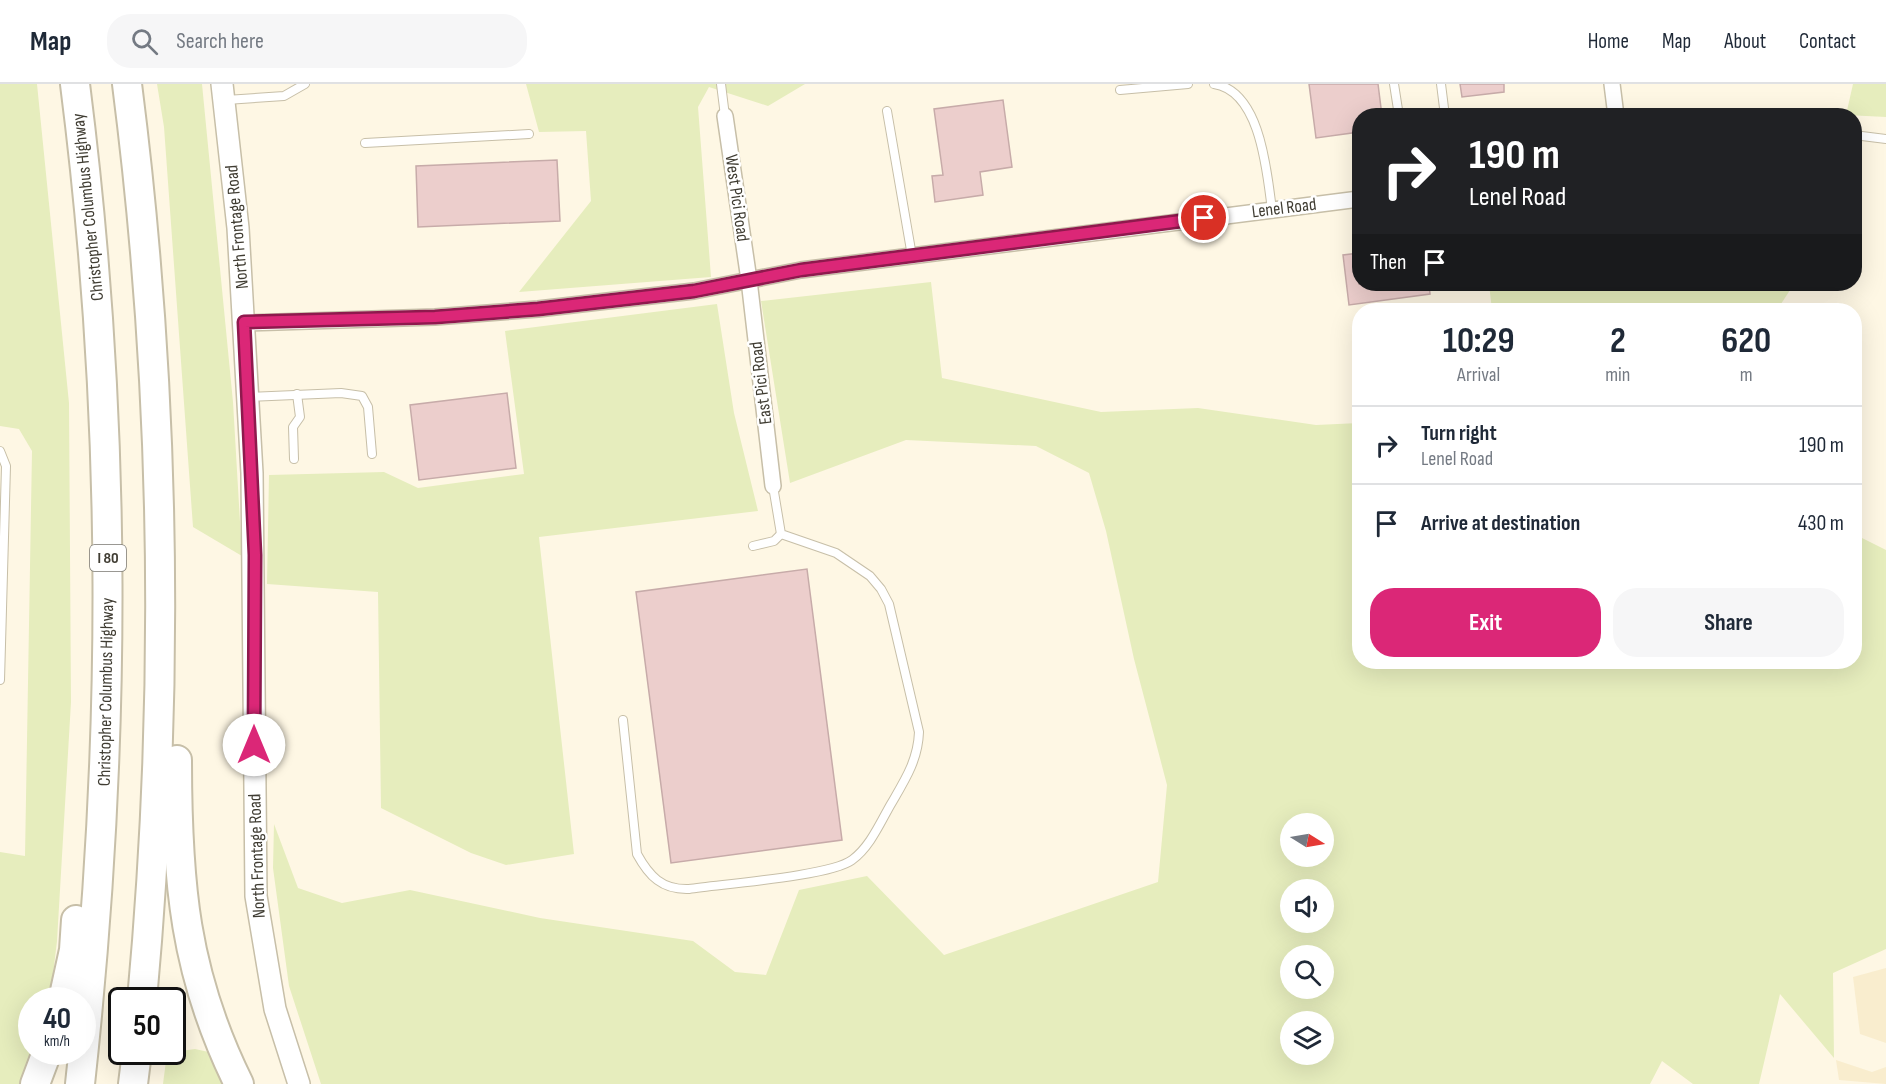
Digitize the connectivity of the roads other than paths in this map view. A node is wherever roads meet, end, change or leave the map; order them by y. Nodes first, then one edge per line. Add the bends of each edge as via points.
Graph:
1 (75, 84) edge
2 (127, 84) edge
3 (304, 84) edge
4 (721, 84) edge
5 (1188, 84) edge
6 (1214, 84) edge
7 (1395, 84) edge
8 (1441, 84) edge
9 (1612, 84) edge
10 (1120, 90) dead end
11 (223, 92) edge
12 (1398, 108) edge
13 (1444, 108) edge
14 (1615, 108) edge
15 (887, 111) dead end
16 (725, 116) joint
17 (530, 134) dead end
18 (1862, 136) edge
19 (1886, 139) edge
20 (365, 143) dead end
21 (1352, 200) edge
22 (1272, 210) junction
23 (912, 256) junction
24 (749, 280) junction
25 (244, 322) junction
26 (297, 394) junction
27 (249, 398) junction
28 (0, 451) edge
29 (372, 454) dead end
30 (294, 459) dead end
31 (773, 486) joint
32 (781, 534) junction
33 (753, 546) dead end
34 (161, 663) junction
35 (0, 680) edge
36 (623, 720) dead end
37 (101, 838) junction
38 (66, 987) edge
39 (143, 987) edge
40 (42, 1065) edge
41 (135, 1065) edge
42 (35, 1084) edge
43 (80, 1084) edge
44 (133, 1084) edge
45 (239, 1084) edge
46 (299, 1084) edge

1 - 37 highway, Christopher Columbus Highway / I 80 via 96,277 105,434 109,617
2 - 34 highway via 144,215 157,400
3 - 11 lane via 284,96
4 - 16 lane
5 - 10 lane
6 - 22 lane via 1238,97 1249,113 1259,135
7 - 12 lane
8 - 13 lane
9 - 14 street
11 - 25 main road, North Frontage Road
15 - 23 lane
16 - 24 street, West Pici Road
17 - 20 lane
18 - 19 lane
21 - 22 street, Lenel Road
22 - 23 street, Lenel Road
23 - 24 street, Lenel Road
24 - 25 street, Lenel Road via 694,291 538,309 435,317
24 - 31 street, East Pici Road
25 - 27 main road, North Frontage Road
26 - 27 lane
26 - 29 lane via 362,396 368,407
26 - 30 lane via 300,417 293,426
27 - 46 main road, North Frontage Road via 255,555 256,896 275,1009
28 - 35 lane via 6,470
31 - 32 lane
32 - 33 lane via 774,541
32 - 36 lane via 854,563 876,582 889,604 919,732 918,748 910,772 864,849 834,869 689,889 660,884 637,854
34 - 39 highway via 154,864
34 - 45 highway via 178,694 179,873 188,941 202,993
37 - 38 highway via 79,887 74,950
37 - 43 highway, Christopher Columbus Highway / I 80
40 - 42 highway
41 - 44 highway

